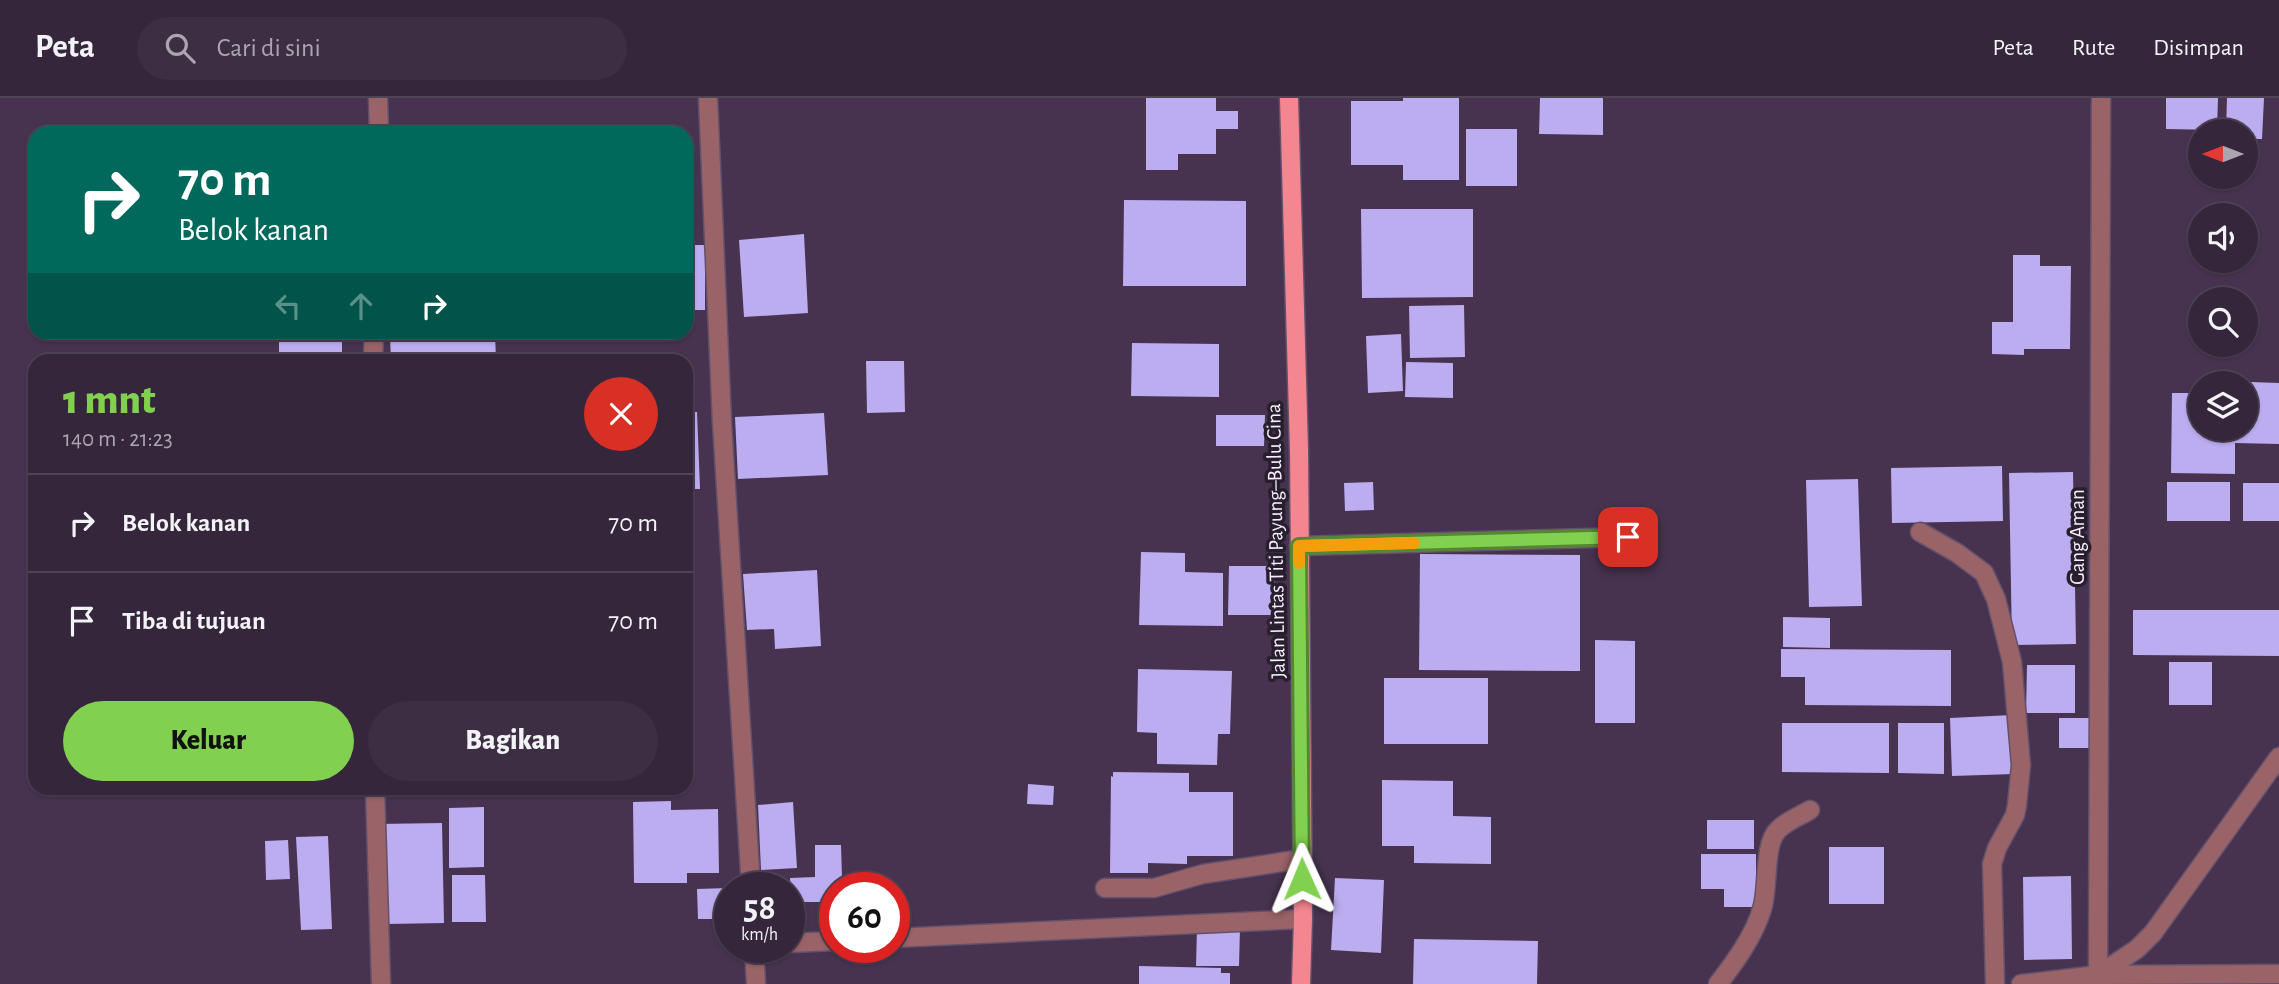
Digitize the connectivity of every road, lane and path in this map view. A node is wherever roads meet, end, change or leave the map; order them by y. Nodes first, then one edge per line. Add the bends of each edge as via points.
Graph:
1 (378, 98) edge
2 (708, 98) edge
3 (1289, 98) edge
4 (2101, 98) edge
5 (379, 126) edge
6 (1920, 532) dead end
7 (1628, 537) dead end
8 (1299, 546) junction
9 (2279, 757) edge
10 (375, 795) edge
11 (1810, 810) dead end
12 (1302, 859) junction
13 (750, 872) edge
14 (1105, 888) dead end
15 (1303, 919) junction
16 (910, 937) edge
17 (755, 963) edge
18 (2279, 974) edge
19 (2110, 978) edge
20 (381, 984) edge
21 (756, 984) edge
22 (1301, 984) edge
23 (1718, 984) edge
24 (1995, 984) edge
25 (2021, 984) edge

1 - 5 street
2 - 13 street via 722,423
3 - 8 main road, Jalan Lintas Titi Payung–Bulu Cina
4 - 19 street, Gang Aman
6 - 24 street via 1984,573 1996,599 2012,662 2021,765 2015,815 1993,864
7 - 8 street
8 - 12 main road, Jalan Lintas Titi Payung–Bulu Cina
9 - 19 street via 2152,933
10 - 20 street
11 - 23 street via 1774,834 1762,910
12 - 14 street via 1203,874 1154,888
12 - 15 main road, Jalan Lintas Titi Payung–Bulu Cina
15 - 16 street
15 - 22 main road, Jalan Lintas Titi Payung–Bulu Cina
17 - 21 street
18 - 19 street
19 - 25 street

